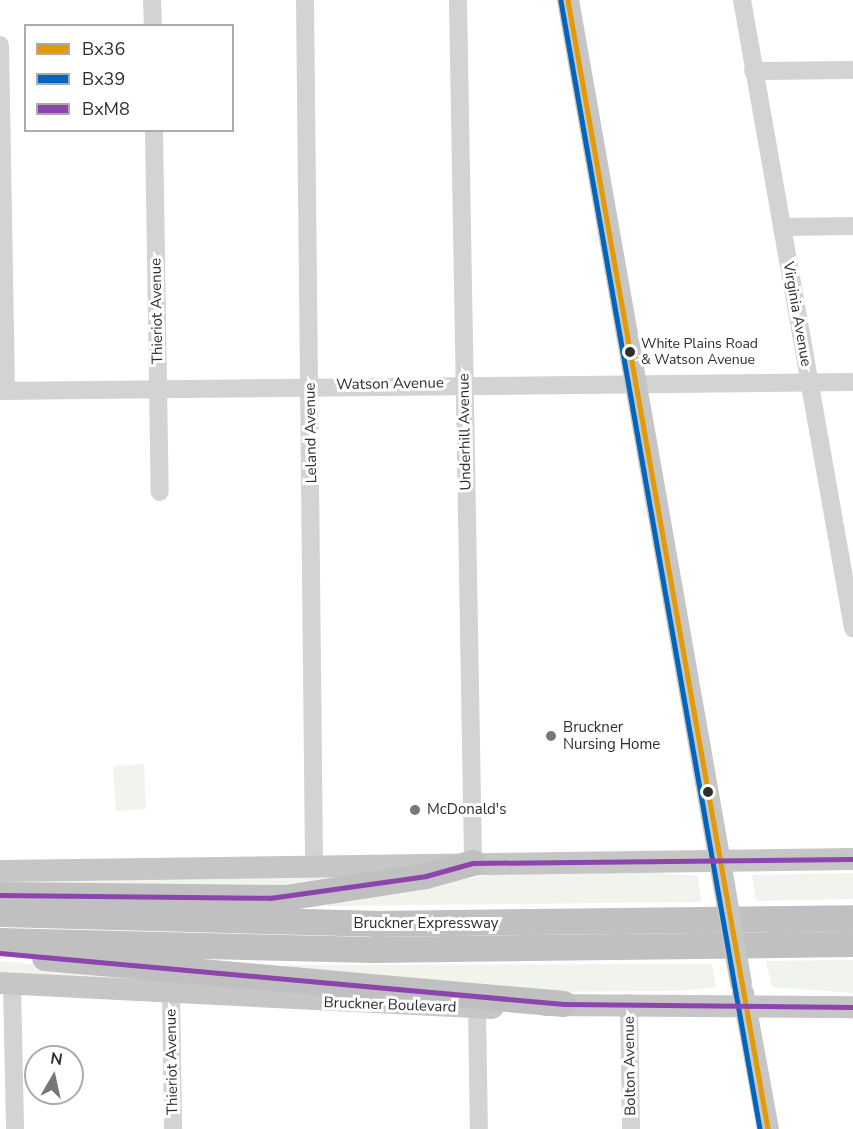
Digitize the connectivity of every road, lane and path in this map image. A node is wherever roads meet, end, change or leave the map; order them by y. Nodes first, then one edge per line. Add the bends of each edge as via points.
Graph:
1 (152, 0) edge
2 (305, 0) edge
3 (458, 0) edge
4 (568, 0) edge
5 (742, 0) edge
6 (153, 24) edge
7 (0, 45) edge
8 (853, 70) edge
9 (753, 71) junction
10 (154, 132) edge
11 (853, 226) edge
12 (782, 227) junction
13 (853, 382) edge
14 (464, 383) junction
15 (636, 383) junction
16 (810, 383) junction
17 (311, 384) junction
18 (158, 388) junction
19 (3, 391) edge
20 (160, 492) dead end
21 (845, 540) edge
22 (853, 628) edge
23 (853, 859) edge
24 (473, 863) junction
25 (314, 866) junction
26 (0, 871) edge
27 (722, 874) junction
28 (0, 895) edge
29 (0, 914) edge
30 (853, 918) edge
31 (0, 941) edge
32 (853, 944) edge
33 (0, 953) edge
34 (6, 984) edge
35 (171, 995) junction
36 (630, 1003) junction
37 (564, 1004) junction
38 (745, 1005) junction
39 (853, 1007) edge
40 (477, 1008) junction
41 (15, 1129) edge
42 (173, 1129) edge
43 (479, 1129) edge
44 (631, 1129) edge
45 (768, 1129) edge

1 - 6 street
2 - 17 street, Leland Avenue
3 - 14 street, Underhill Avenue
4 - 15 main road
5 - 9 street, Virginia Avenue
7 - 19 street
8 - 9 street
9 - 12 street, Virginia Avenue
10 - 18 street, Thieriot Avenue
11 - 12 street
12 - 16 street, Virginia Avenue
13 - 16 street, Watson Avenue
14 - 15 street, Watson Avenue
14 - 17 street, Watson Avenue
14 - 24 street, Underhill Avenue
15 - 16 street, Watson Avenue
15 - 27 main road
16 - 21 street, Virginia Avenue
17 - 18 street, Watson Avenue
17 - 25 street, Leland Avenue
18 - 19 street, Watson Avenue
18 - 20 street, Thieriot Avenue
21 - 22 street, Virginia Avenue
23 - 27 main road
24 - 25 main road
24 - 27 main road
24 - 28 highway via 426,876 286,898
25 - 26 main road
27 - 38 main road, bridge
29 - 30 highway, Bruckner Expressway via 398,924
31 - 32 highway, Bruckner Expressway via 372,950
33 - 37 highway
34 - 35 main road, Bruckner Boulevard
34 - 41 street
35 - 40 main road, Bruckner Boulevard
35 - 42 street, Thieriot Avenue
36 - 37 main road, Bruckner Boulevard
36 - 38 main road, Bruckner Boulevard
36 - 44 street, Bolton Avenue
37 - 40 main road, Bruckner Boulevard
38 - 39 main road, Bruckner Boulevard
38 - 45 main road
40 - 43 street

